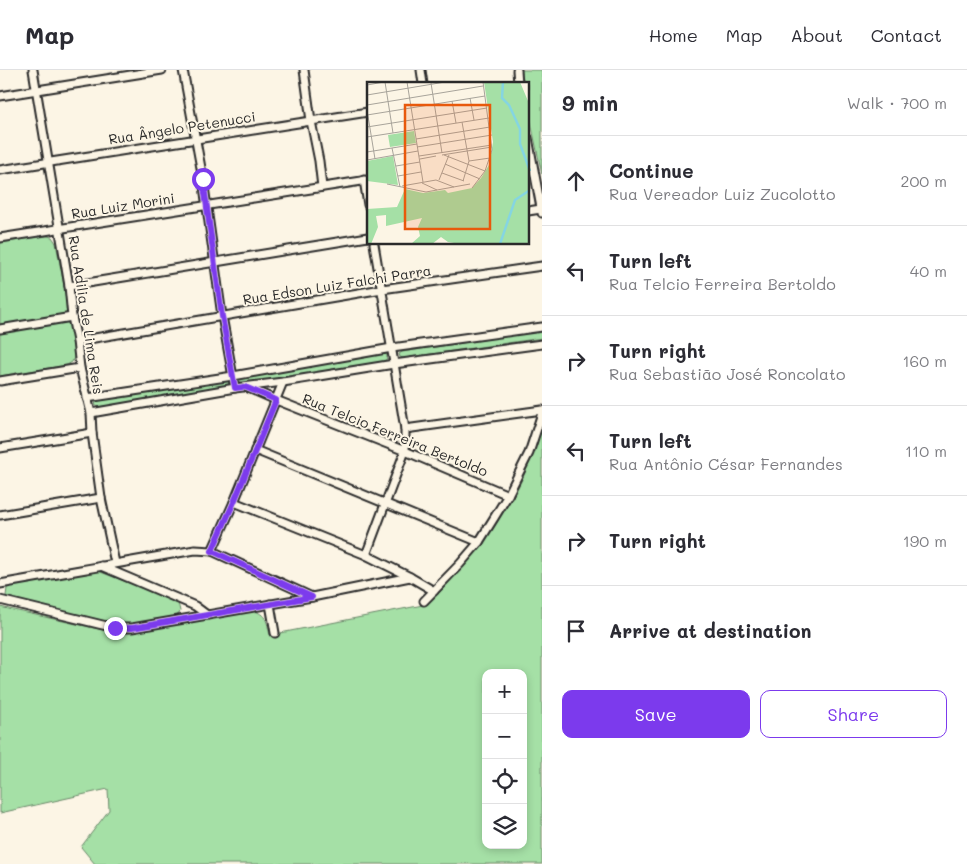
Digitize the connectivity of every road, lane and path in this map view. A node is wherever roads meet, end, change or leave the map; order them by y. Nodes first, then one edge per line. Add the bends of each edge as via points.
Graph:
1 (33, 70) edge
2 (162, 70) edge
3 (183, 70) edge
4 (304, 70) edge
5 (36, 91) junction
6 (0, 96) edge
7 (367, 112) edge
8 (311, 121) junction
9 (195, 138) junction
10 (530, 153) edge
11 (48, 162) junction
12 (0, 170) edge
13 (366, 180) edge
14 (322, 187) junction
15 (367, 192) edge
16 (206, 205) junction
17 (542, 211) edge
18 (59, 228) junction
19 (367, 237) edge
20 (0, 238) edge
21 (374, 245) edge
22 (214, 262) junction
23 (542, 266) edge
24 (69, 286) junction
25 (382, 289) junction
26 (222, 316) junction
27 (72, 317) junction
28 (542, 327) edge
29 (0, 329) edge
30 (77, 341) junction
31 (542, 344) edge
32 (392, 348) junction
33 (394, 364) junction
34 (80, 368) junction
35 (233, 376) junction
36 (0, 381) edge
37 (283, 382) junction
38 (245, 387) junction
39 (235, 388) junction
40 (87, 398) junction
41 (276, 400) junction
42 (542, 411) edge
43 (91, 413) junction
44 (405, 429) junction
45 (92, 433) junction
46 (0, 448) edge
47 (255, 450) junction
48 (405, 450) junction
49 (508, 495) junction
50 (102, 498) junction
51 (234, 502) junction
52 (385, 504) junction
53 (0, 515) edge
54 (479, 542) junction
55 (212, 551) junction
56 (366, 555) junction
57 (115, 563) junction
58 (101, 566) junction
59 (410, 577) junction
60 (0, 584) edge
61 (434, 591) junction
62 (312, 597) junction
63 (0, 600) edge
64 (424, 601) dead end
65 (270, 604) junction
66 (207, 615) junction
67 (275, 633) dead end

1 - 5 street, Rua Adilia de Lima Reis
2 - 5 street
3 - 9 street
4 - 8 street
5 - 6 street
5 - 11 street, Rua Adilia de Lima Reis
7 - 8 street, Rua Ângelo Petenucci
8 - 9 street, Rua Ângelo Petenucci
8 - 14 street
9 - 11 street, Rua Ângelo Petenucci
9 - 16 street
10 - 17 street
11 - 12 street, Rua Ângelo Petenucci
11 - 18 street, Rua Adilia de Lima Reis
13 - 14 street, Rua Luiz Morini
13 - 15 street
14 - 16 street, Rua Luiz Morini
16 - 18 street, Rua Luiz Morini
16 - 22 street
18 - 20 street, Rua Luiz Morini
18 - 24 street, Rua Adilia de Lima Reis
19 - 22 street
21 - 25 street
22 - 24 street
22 - 26 street
23 - 25 street, Rua Edson Luiz Falchi Parra
24 - 27 street, Rua Adilia de Lima Reis
25 - 26 street, Rua Edson Luiz Falchi Parra
25 - 32 street
26 - 30 street, Rua Edson Luiz Falchi Parra
26 - 35 street
27 - 29 street
27 - 30 street, Rua Adilia de Lima Reis
28 - 32 street
30 - 34 street, Rua Adilia de Lima Reis
31 - 33 street
32 - 33 street
32 - 35 street
33 - 37 street
33 - 44 street
34 - 36 street
34 - 40 street, Rua Adilia de Lima Reis
35 - 39 street
35 - 40 street
37 - 38 street
37 - 41 street
38 - 39 street
38 - 41 street, Rua Telcio Ferreira Bertoldo
39 - 43 street
40 - 43 street, Rua Adilia de Lima Reis
41 - 47 street
41 - 48 street, Rua Telcio Ferreira Bertoldo
42 - 44 street
42 - 49 street via 529,453
43 - 45 street, Rua Adilia de Lima Reis
44 - 48 street
45 - 46 street
45 - 50 street, Rua Adilia de Lima Reis
47 - 51 street
47 - 52 street
48 - 49 street, Rua Telcio Ferreira Bertoldo
48 - 52 street
49 - 54 street
50 - 53 street
50 - 57 street, Rua Adilia de Lima Reis
51 - 55 street
51 - 56 street
52 - 54 street
52 - 56 street
54 - 61 street
55 - 57 street via 194,550
55 - 62 street
56 - 59 street
57 - 58 street
58 - 60 street
58 - 66 street via 195,606
59 - 61 street
59 - 62 street
61 - 64 street
62 - 65 street
63 - 66 street via 115,628
65 - 66 street
65 - 67 street

